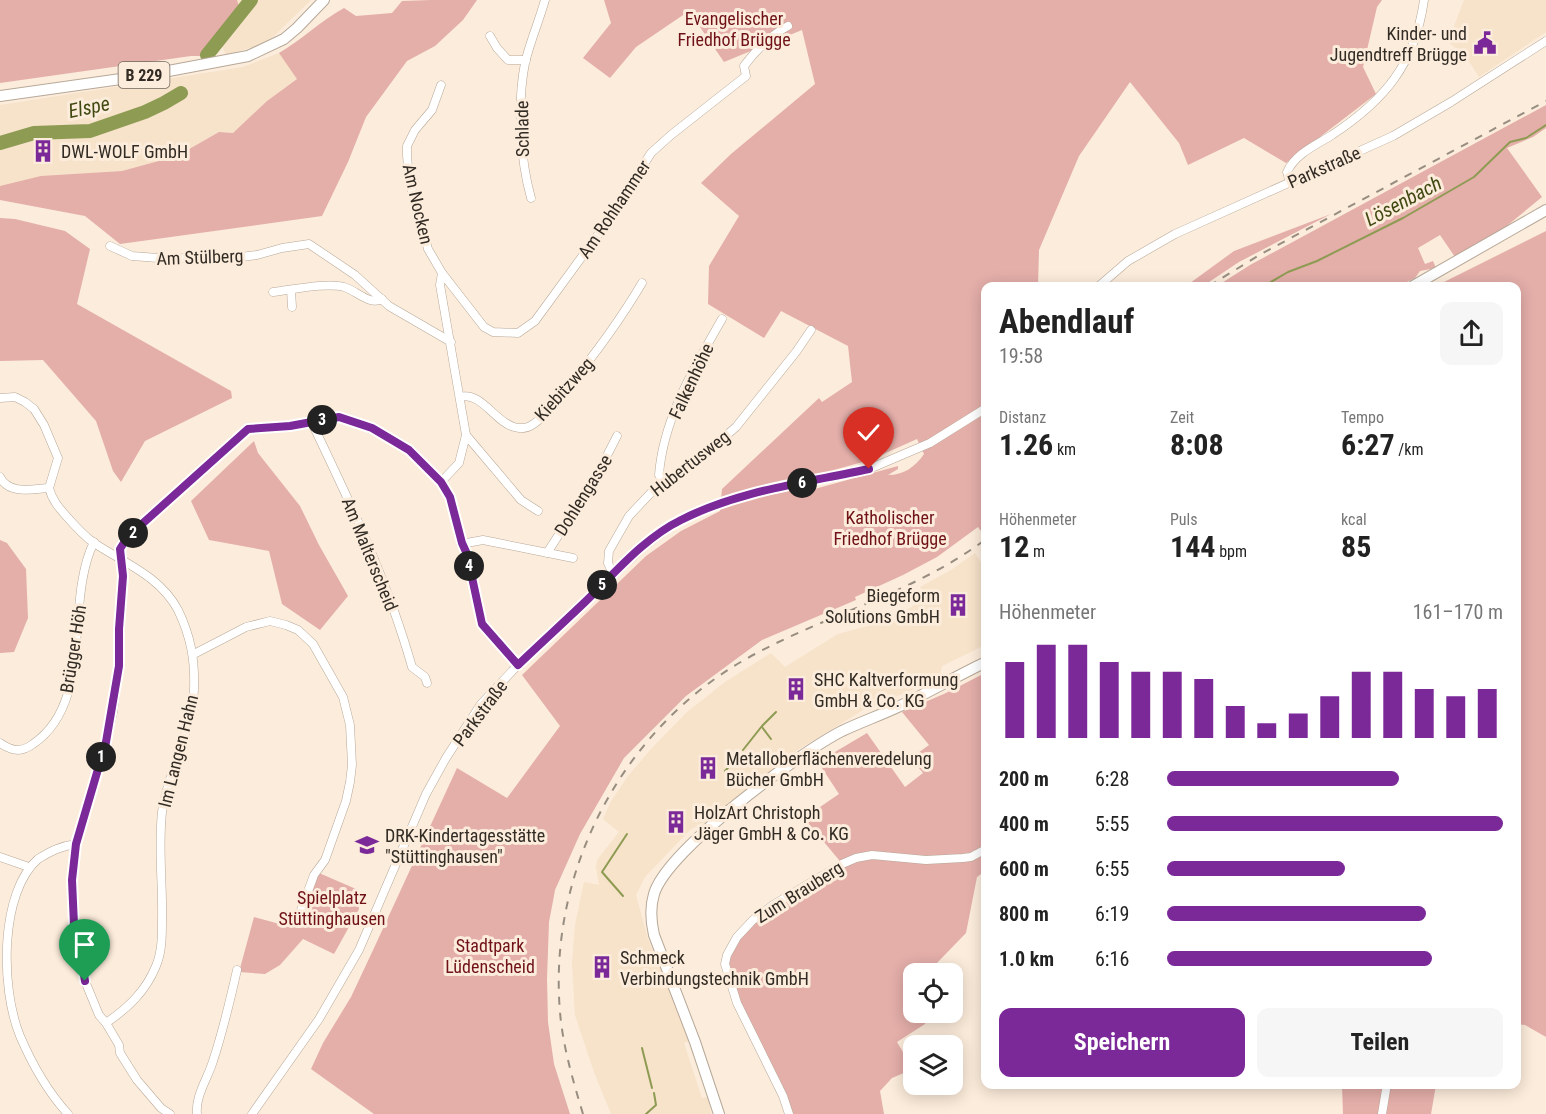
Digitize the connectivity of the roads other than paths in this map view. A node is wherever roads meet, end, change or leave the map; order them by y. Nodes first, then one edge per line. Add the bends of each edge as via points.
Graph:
1 (545, 0) edge
2 (1424, 0) edge
3 (324, 1) edge
4 (788, 26) dead end
5 (490, 36) dead end
6 (1546, 41) edge
7 (526, 60) junction
8 (441, 85) dead end
9 (0, 96) edge
10 (1290, 182) junction
11 (531, 198) dead end
12 (1546, 210) edge
13 (110, 246) dead end
14 (442, 273) junction
15 (1104, 282) edge
16 (1420, 282) edge
17 (642, 283) dead end
18 (291, 290) junction
19 (273, 292) dead end
20 (382, 299) junction
21 (292, 307) dead end
22 (722, 319) dead end
23 (811, 330) dead end
24 (451, 342) junction
25 (460, 397) junction
26 (0, 398) edge
27 (981, 411) edge
28 (312, 423) junction
29 (466, 435) junction
30 (617, 436) dead end
31 (0, 477) edge
32 (663, 480) junction
33 (441, 482) junction
34 (48, 488) junction
35 (538, 511) dead end
36 (94, 542) junction
37 (462, 543) junction
38 (547, 553) junction
39 (573, 558) dead end
40 (122, 559) junction
41 (613, 574) junction
42 (194, 654) junction
43 (981, 664) edge
44 (518, 665) junction
45 (427, 683) dead end
46 (0, 743) edge
47 (76, 844) junction
48 (981, 852) edge
49 (0, 857) edge
50 (26, 866) junction
51 (300, 913) dead end
52 (237, 970) dead end
53 (106, 1023) junction
54 (1386, 1089) edge
55 (68, 1114) edge
56 (170, 1114) edge
57 (197, 1114) edge
58 (252, 1114) edge
59 (719, 1114) edge
60 (789, 1114) edge
61 (1382, 1114) edge

1 - 7 street, Schlade
2 - 10 street via 1419,32 1390,86 1340,130 1296,159 1287,172
3 - 9 main road, B 229 via 284,39 248,56
4 - 14 street, Am Rohhammer via 752,55 744,66 746,75 651,153 608,221 535,321 518,333 493,332 484,327
5 - 7 street via 508,60
6 - 10 street, Parkstraße via 1393,136
7 - 11 street, Schlade via 522,162
8 - 14 street, Am Nocken via 432,110 407,146 407,155 409,180 428,249
10 - 15 street, Parkstraße via 1175,234 1128,261
12 - 16 main road
13 - 20 street, Am Stülberg via 132,256 171,260 233,258 309,244
14 - 24 street, Am Nocken via 440,285
17 - 25 street, Kiebitzweg via 595,355 534,424 524,429 512,426 474,398
18 - 19 street
18 - 20 street via 336,285 359,292 372,302
18 - 21 street
20 - 24 street
22 - 32 street, Falkenhöhe via 679,399 659,466
23 - 32 street, Hubertusweg via 736,427 702,456
24 - 25 street, Am Nocken
25 - 29 street, Am Nocken
26 - 34 street via 15,397 25,402 44,425 58,458
27 - 41 street, Parkstraße via 930,443 869,469 774,487 679,520
28 - 33 street via 339,417 372,428 403,445
28 - 40 street via 248,429 125,541 120,549
28 - 45 street, Am Malterscheid via 376,563 412,667
29 - 33 street, Am Nocken via 459,463
29 - 35 street via 521,500
30 - 38 street, Dohlengasse via 596,477
31 - 34 street via 10,488
32 - 41 street, Hubertusweg via 628,516 609,551 608,563
33 - 37 street via 450,497
34 - 36 street, Im Langen Hahn via 58,507
36 - 40 street, Im Langen Hahn
36 - 46 street, Brügger Höh via 85,571 67,695 55,724 26,749 11,749
37 - 38 street, Dohlengasse via 483,540
37 - 44 street via 482,624
38 - 39 street, Dohlengasse
40 - 42 street, Im Langen Hahn via 172,600
40 - 47 street via 119,666 112,712
41 - 44 street, Parkstraße
42 - 51 street via 246,627 270,621 286,625 313,644 343,697 350,725 350,782 325,860 314,875
42 - 53 street, Im Langen Hahn via 189,718 163,811 162,944 157,965 128,1008
43 - 59 main road via 840,732 799,758 713,824 681,854 661,880 652,904 654,935
44 - 58 street, Parkstraße via 481,704 446,758 426,794 359,950 319,1019
47 - 50 street via 52,850
47 - 53 street via 72,880 74,925 85,981
48 - 60 street, Zum Brauberg via 971,857 926,860 872,855 856,858 773,905 737,937 725,964 737,1003
49 - 50 street
50 - 55 street via 9,895 3,921 1,941 8,997 27,1051
52 - 57 street
53 - 56 street via 137,1080
54 - 61 street

